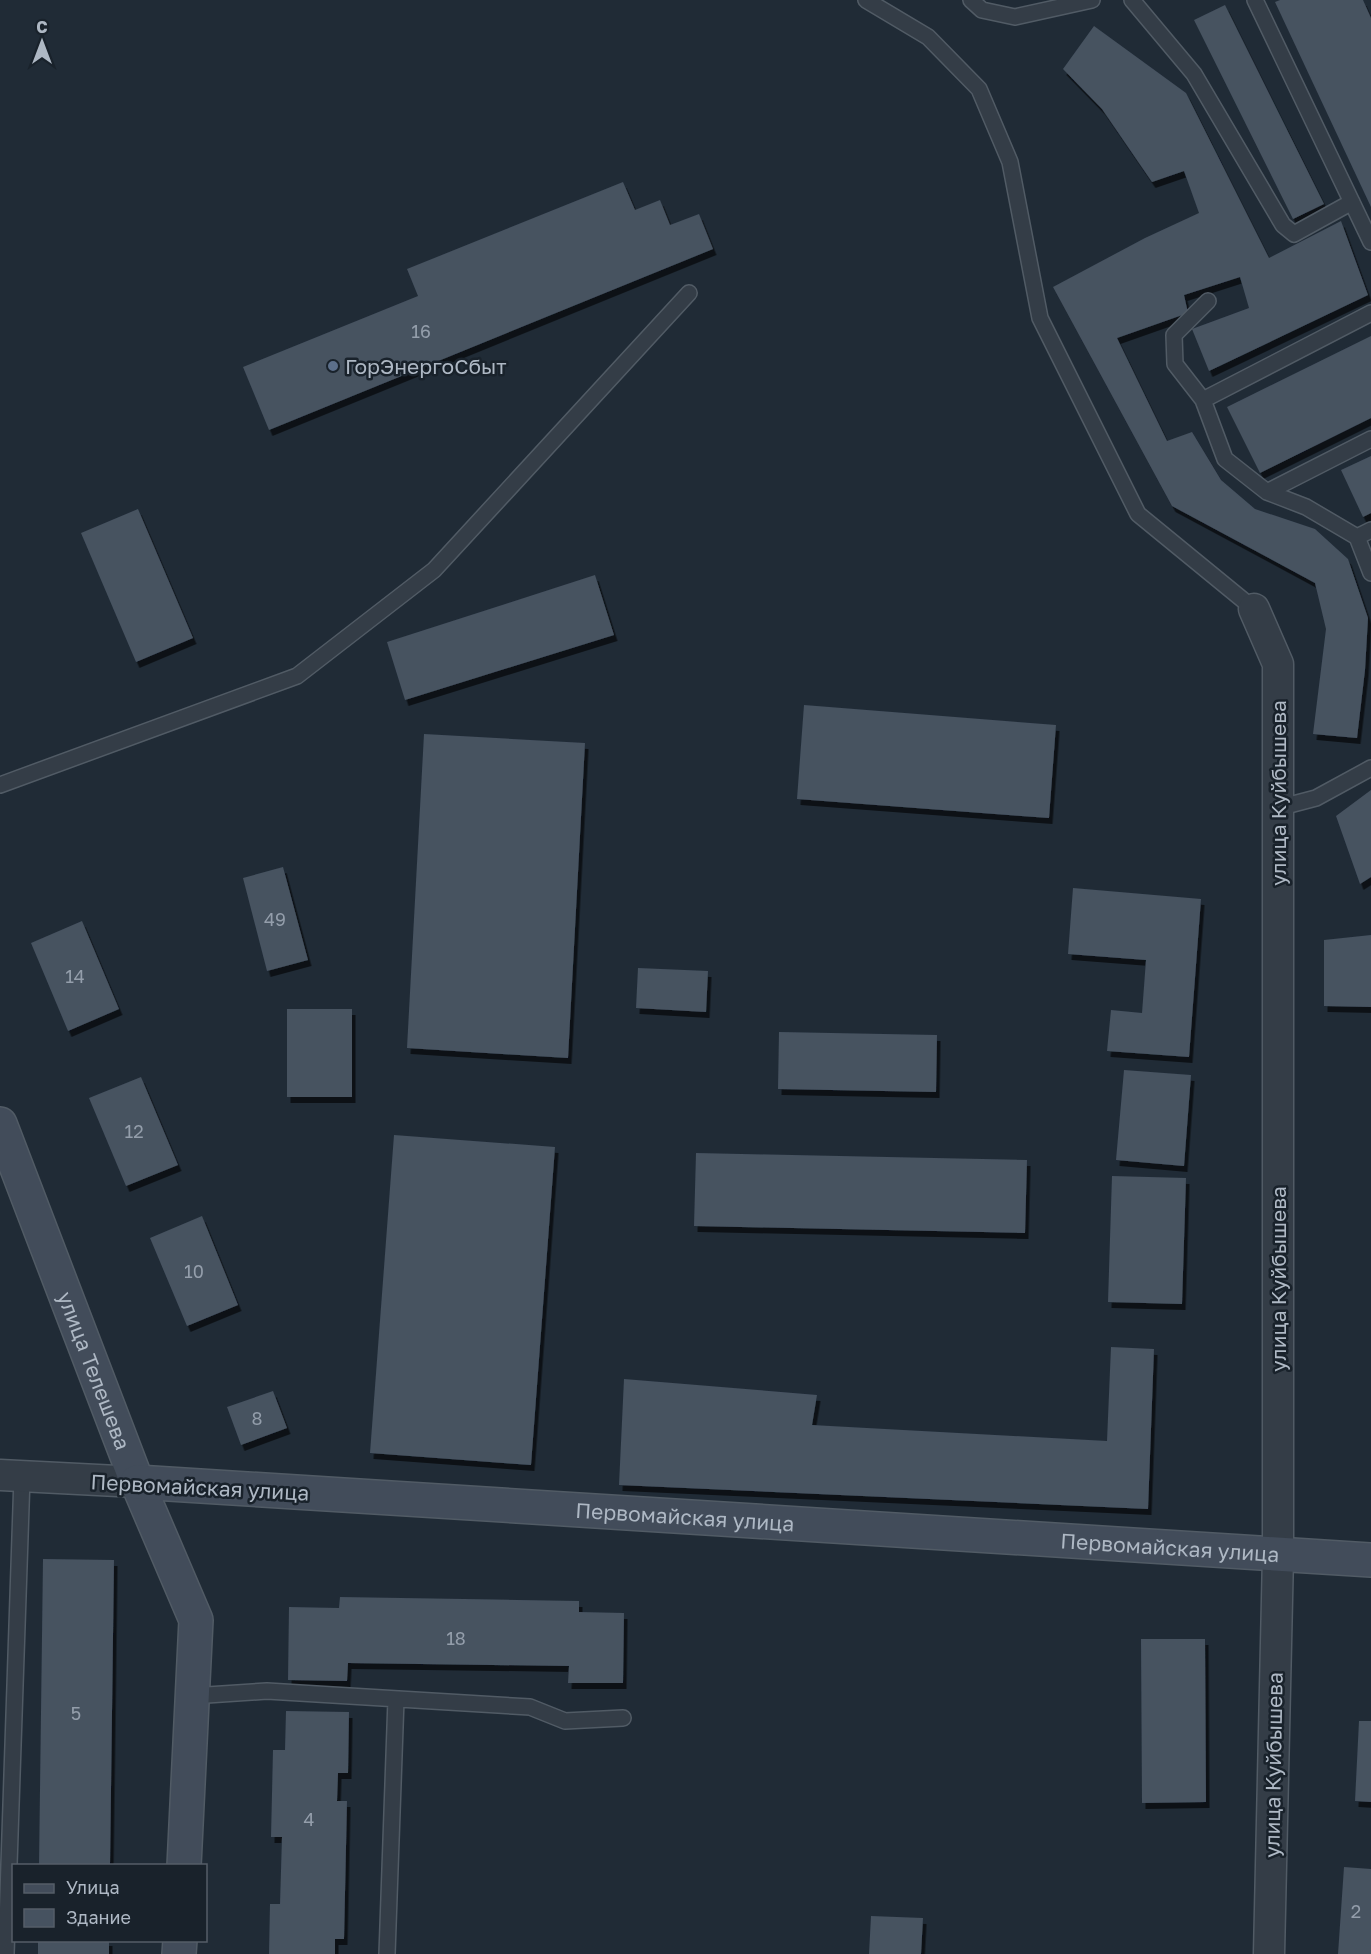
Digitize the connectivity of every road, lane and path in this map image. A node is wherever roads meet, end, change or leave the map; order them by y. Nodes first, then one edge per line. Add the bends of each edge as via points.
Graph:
1 (866, 0) edge
2 (970, 0) edge
3 (1092, 0) edge
4 (1132, 0) edge
5 (1255, 0) edge
6 (1352, 202) junction
7 (1371, 242) edge
8 (690, 293) dead end
9 (1208, 301) dead end
10 (1371, 313) edge
11 (1203, 400) junction
12 (1371, 439) edge
13 (1267, 492) junction
14 (1364, 533) edge
15 (1371, 573) edge
16 (1254, 609) joint
17 (1371, 768) edge
18 (0, 785) edge
19 (1278, 808) junction
20 (0, 1124) edge
21 (11, 1476) edge
22 (137, 1482) junction
23 (1278, 1555) junction
24 (1371, 1560) edge
25 (192, 1696) junction
26 (396, 1699) junction
27 (623, 1718) dead end
28 (184, 1864) edge
29 (6, 1954) edge
30 (387, 1954) edge
31 (1269, 1954) edge

1 - 16 lane via 928,37 979,88 1010,162 1040,318 1138,514
2 - 3 lane via 982,10 1016,17
4 - 6 lane via 1194,74 1283,225 1294,234
5 - 6 lane
6 - 7 lane
8 - 18 lane via 434,570 297,675
9 - 11 lane via 1174,335 1175,364
10 - 11 lane
11 - 13 lane via 1225,459
12 - 13 lane
13 - 14 lane
14 - 15 lane
16 - 19 street, улица Куйбышева via 1278,664
17 - 19 lane via 1316,798
19 - 23 street, улица Куйбышева
20 - 22 street, улица Телешева
21 - 22 street, Первомайская улица
21 - 29 lane
22 - 23 street, Первомайская улица
22 - 25 street, улица Телешева via 196,1620
23 - 24 street, Первомайская улица
23 - 31 street, улица Куйбышева
25 - 26 lane via 267,1691
25 - 28 street, улица Телешева
26 - 27 lane via 530,1707 565,1720
26 - 30 lane

